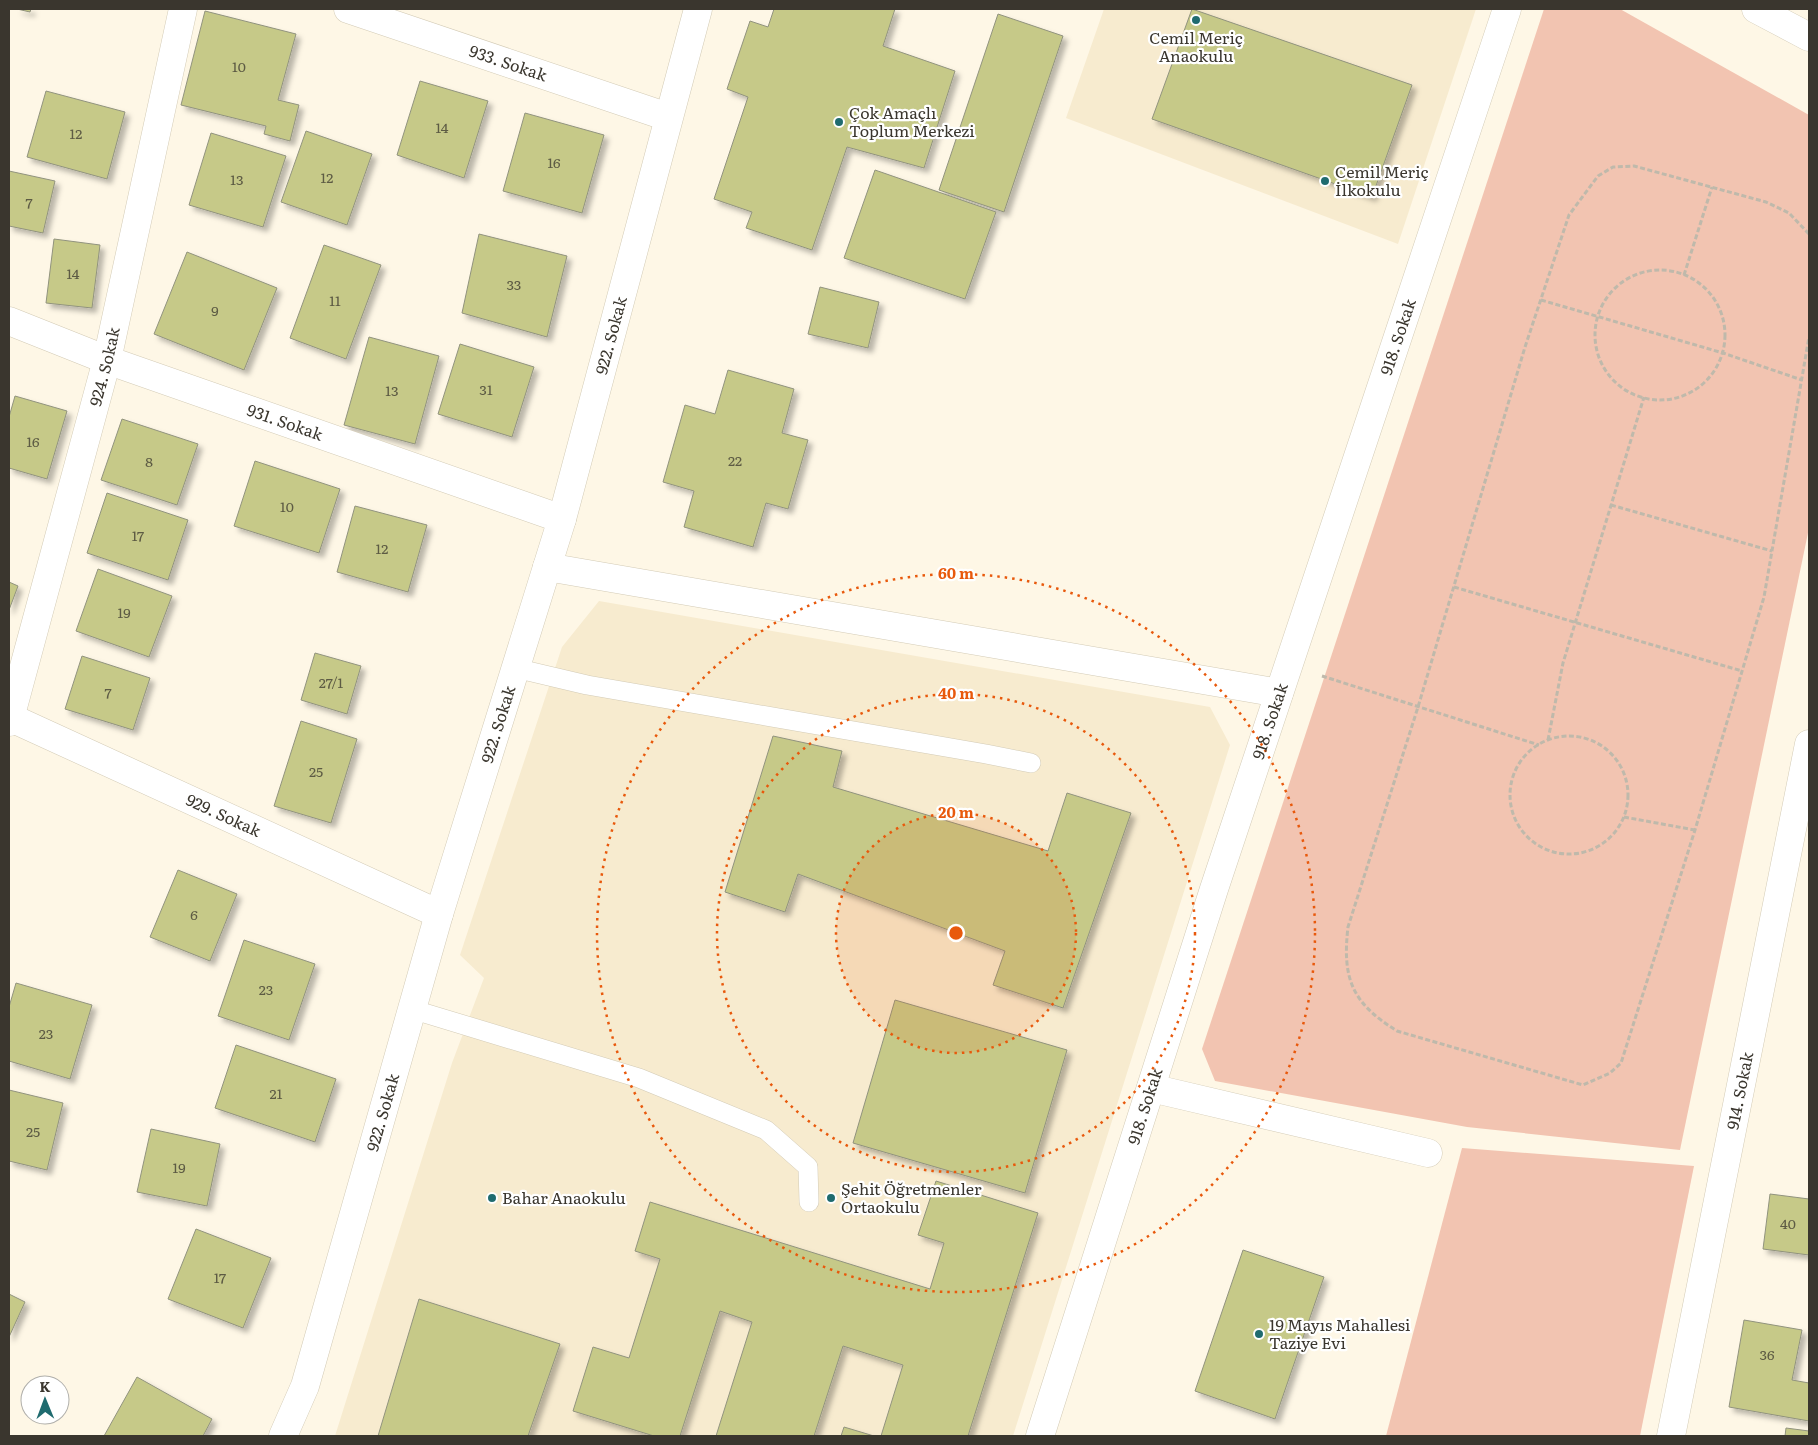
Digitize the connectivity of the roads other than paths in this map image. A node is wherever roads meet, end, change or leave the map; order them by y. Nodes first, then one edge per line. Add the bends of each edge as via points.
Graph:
1 (183, 9) edge
2 (348, 9) edge
3 (698, 9) edge
4 (1506, 9) edge
5 (1756, 9) edge
6 (1809, 37) edge
7 (668, 118) junction
8 (9, 321) edge
9 (107, 360) junction
10 (562, 519) junction
11 (547, 567) junction
12 (515, 668) junction
13 (1279, 693) junction
14 (9, 719) edge
15 (1809, 744) edge
16 (1031, 763) dead end
17 (439, 914) junction
18 (411, 1009) junction
19 (1151, 1088) junction
20 (1428, 1153) dead end
21 (809, 1202) dead end
22 (283, 1436) edge
23 (1040, 1436) edge
24 (1671, 1436) edge

1 - 9 street, 924. Sokak
2 - 7 street, 933. Sokak
3 - 7 street, 922. Sokak
4 - 13 street, 918. Sokak
5 - 6 street
7 - 10 street, 922. Sokak
8 - 9 street, 931. Sokak
9 - 10 street, 931. Sokak
9 - 14 street, 924. Sokak
10 - 11 street, 922. Sokak
11 - 12 street, 922. Sokak
11 - 13 street
12 - 16 lane via 587,686
12 - 17 street, 922. Sokak
13 - 19 street, 918. Sokak
14 - 17 street, 929. Sokak
15 - 24 street, 914. Sokak
17 - 18 street, 922. Sokak
18 - 21 lane via 639,1078 766,1130 808,1167
18 - 22 street, 922. Sokak via 305,1386
19 - 20 street
19 - 23 street, 918. Sokak

